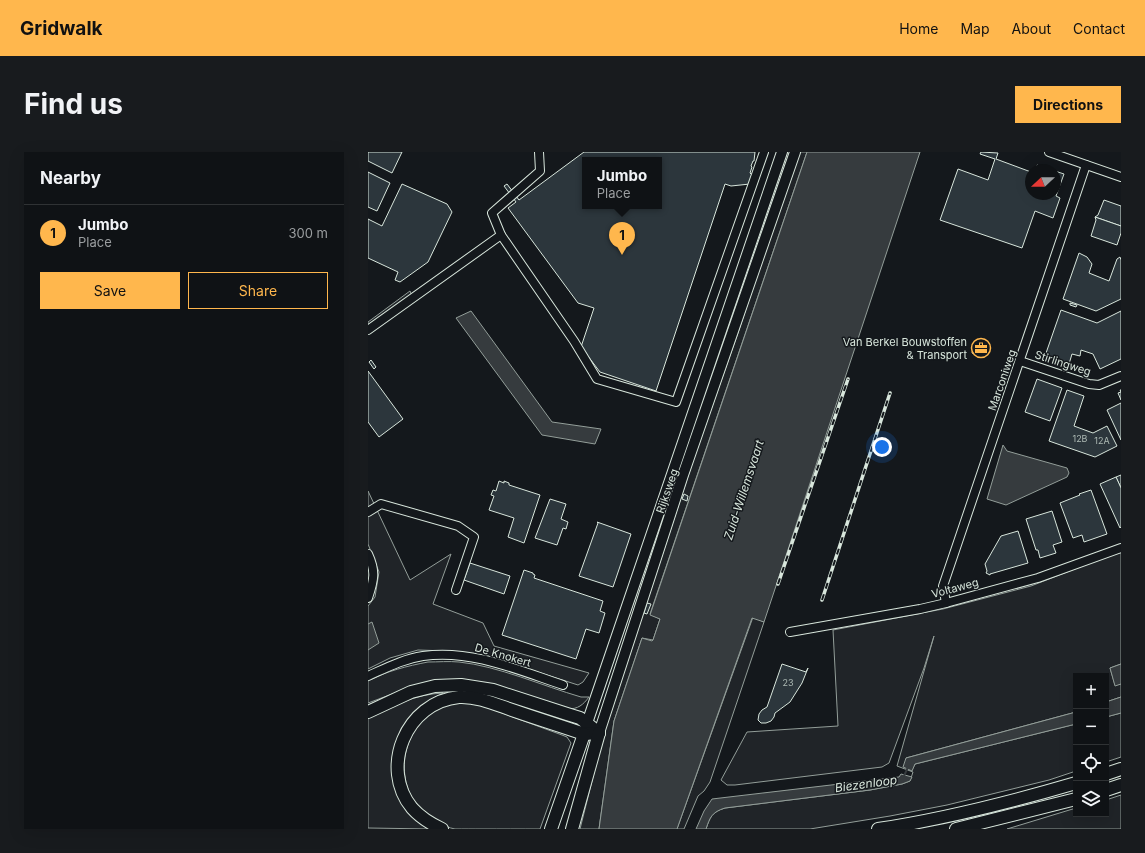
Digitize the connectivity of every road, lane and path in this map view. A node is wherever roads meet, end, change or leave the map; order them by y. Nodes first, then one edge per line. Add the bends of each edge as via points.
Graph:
1 (539, 152) edge
2 (764, 152) edge
3 (782, 152) edge
4 (795, 152) edge
5 (1049, 152) edge
6 (1086, 165) junction
7 (1121, 177) edge
8 (501, 235) junction
9 (368, 330) edge
10 (1020, 360) junction
11 (1121, 376) edge
12 (368, 512) edge
13 (1121, 548) edge
14 (368, 554) edge
15 (456, 590) dead end
16 (368, 598) edge
17 (946, 602) junction
18 (790, 632) dead end
19 (368, 676) edge
20 (563, 685) dead end
21 (368, 712) edge
22 (586, 729) junction
23 (598, 732) junction
24 (1121, 769) edge
25 (1109, 773) edge
26 (1073, 784) edge
27 (1121, 785) edge
28 (1109, 789) edge
29 (1073, 800) edge
30 (442, 829) edge
31 (551, 829) edge
32 (572, 829) edge
33 (878, 829) edge
34 (956, 829) edge

1 - 8 street via 540,171 492,213
2 - 8 street via 676,402 598,379
3 - 22 main road, Rijksweg
4 - 23 main road, Rijksweg via 683,475
5 - 6 street
6 - 7 street
6 - 10 street, Marconiweg
8 - 9 street
10 - 11 street, Stirlingweg via 1089,384 1099,385
10 - 17 street, Marconiweg via 943,586
12 - 15 street via 382,504 458,526 474,537
13 - 17 street, Voltaweg via 1038,578
14 - 16 street via 373,564 374,581
17 - 18 street, Voltaweg
19 - 20 street, De Knokert via 400,662 423,656 458,655 481,658
21 - 22 highway via 401,696 421,690 435,686 461,685 493,690 580,718
22 - 23 highway
22 - 30 highway via 473,698 448,699 418,716 402,740 398,773 403,793 412,808
22 - 31 highway, Rijksweg
23 - 32 highway, Rijksweg
24 - 25 highway
26 - 33 highway via 1002,804
27 - 28 highway
29 - 34 highway

